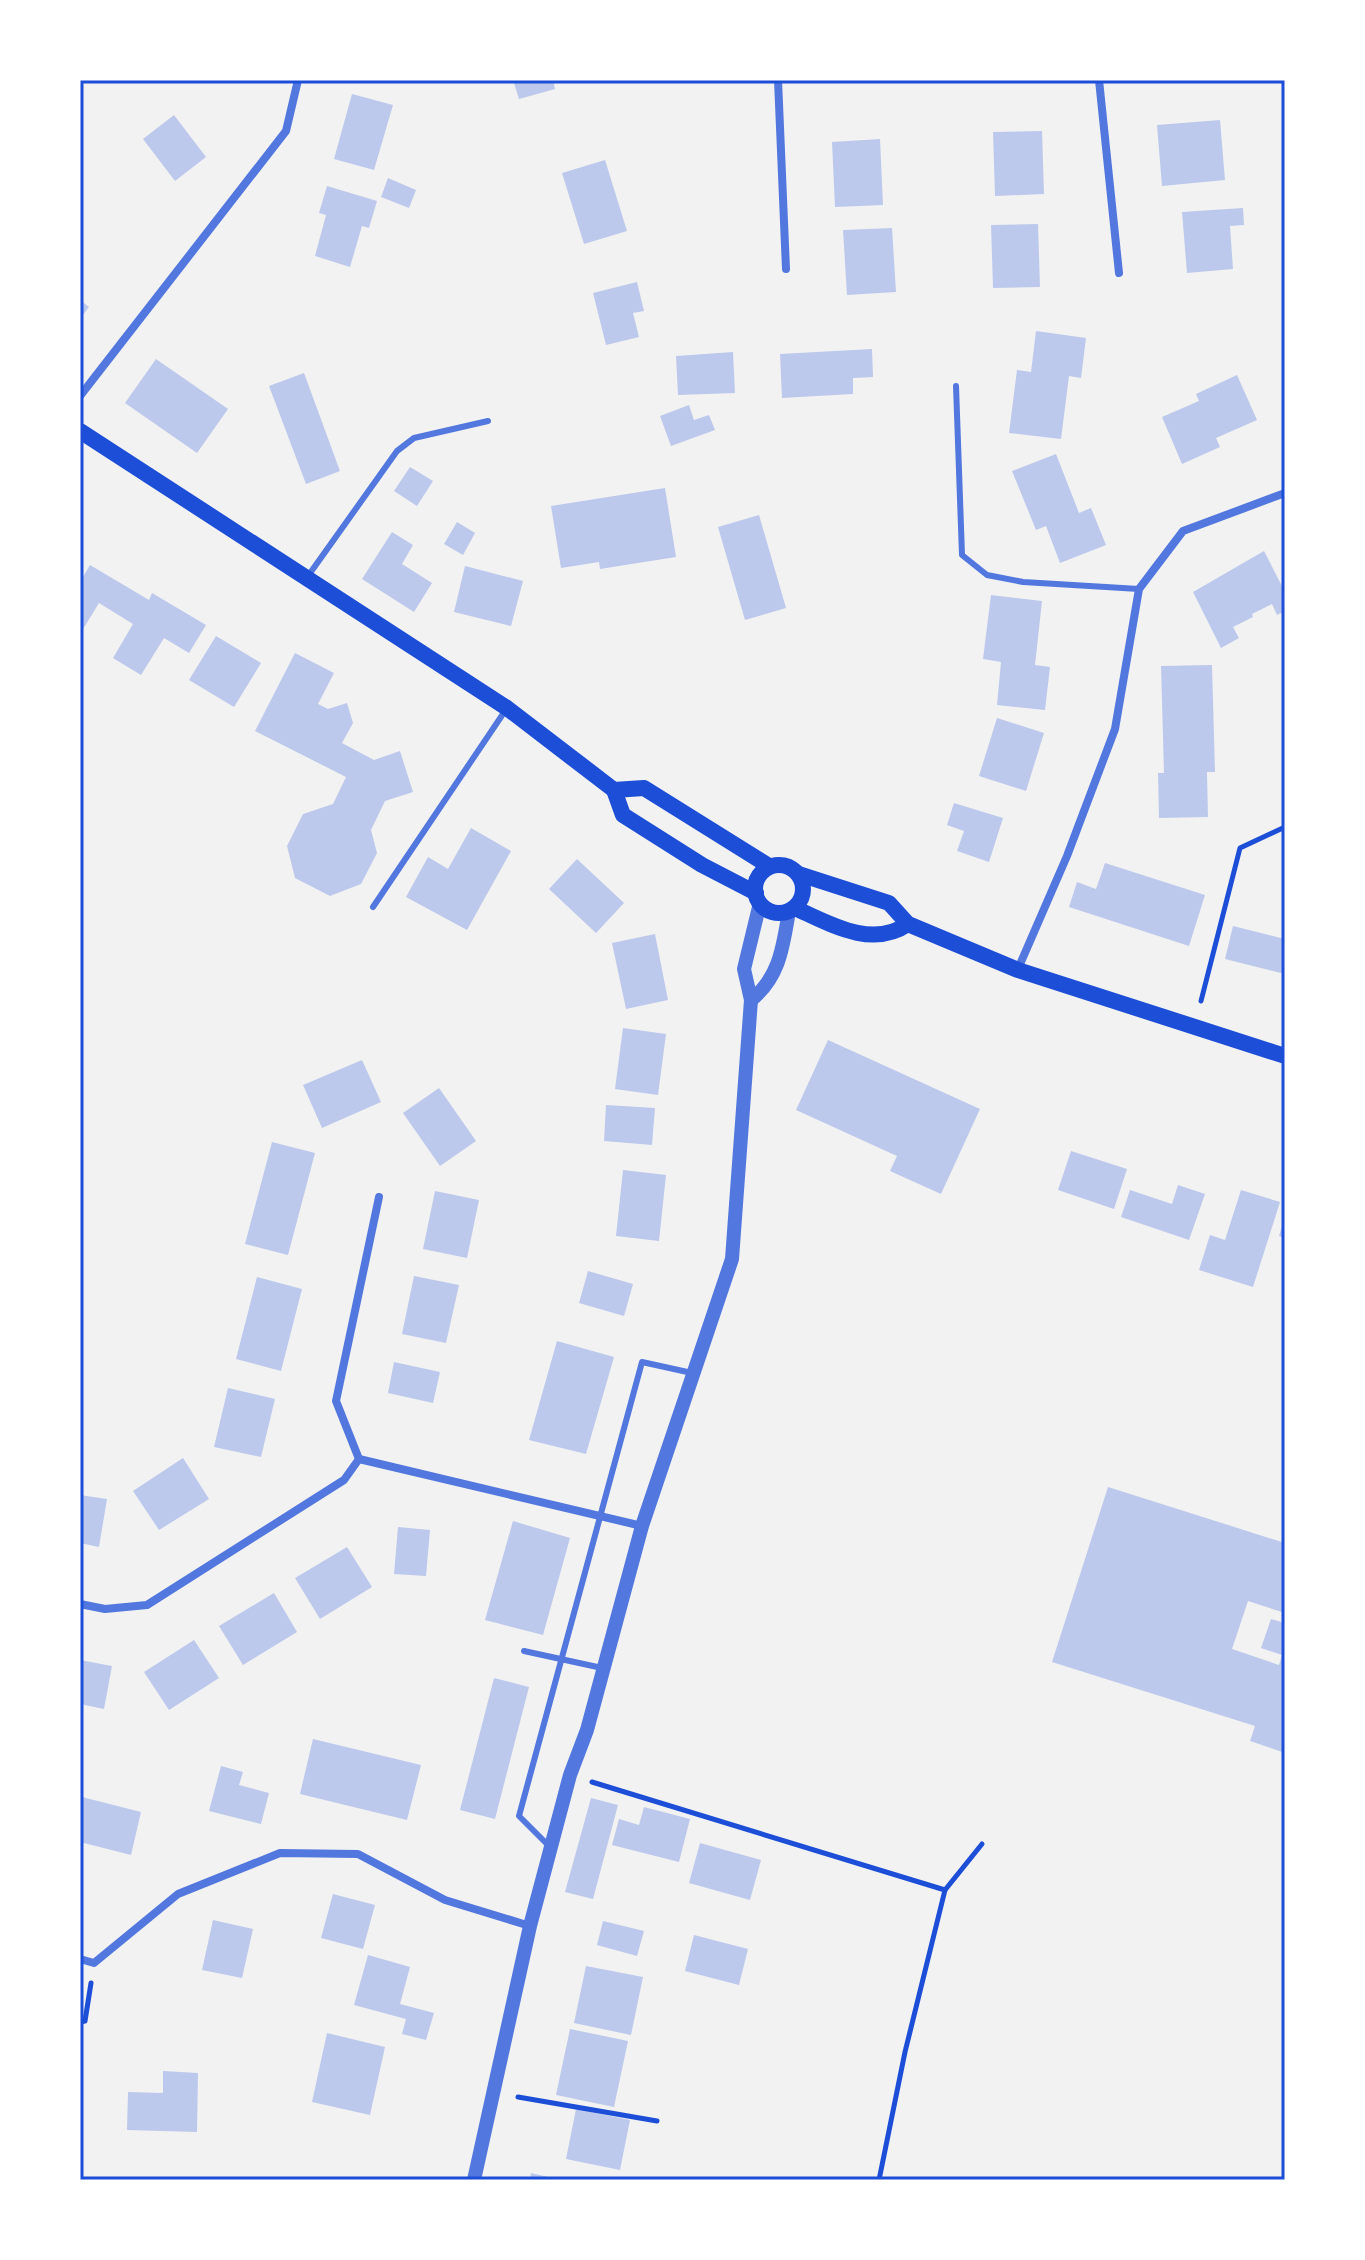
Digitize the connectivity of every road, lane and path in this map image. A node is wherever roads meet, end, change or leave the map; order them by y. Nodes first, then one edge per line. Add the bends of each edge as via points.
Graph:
1 (298, 80) edge
2 (778, 80) edge
3 (1099, 80) edge
4 (786, 269) dead end
5 (1119, 273) dead end
6 (956, 386) dead end
7 (80, 396) edge
8 (488, 421) dead end
9 (80, 431) edge
10 (1285, 493) edge
11 (306, 579) junction
12 (1139, 589) junction
13 (507, 708) junction
14 (614, 790) junction
15 (1285, 827) edge
16 (769, 866) junction
17 (799, 874) junction
18 (758, 898) junction
19 (373, 907) dead end
20 (792, 909) junction
21 (908, 924) junction
22 (1018, 970) junction
23 (751, 1000) junction
24 (1194, 1025) junction
25 (1285, 1056) edge
26 (379, 1197) dead end
27 (692, 1373) junction
28 (359, 1459) junction
29 (599, 1515) junction
30 (642, 1526) junction
31 (80, 1604) edge
32 (524, 1651) dead end
33 (561, 1658) junction
34 (605, 1668) junction
35 (570, 1775) junction
36 (982, 1844) dead end
37 (551, 1847) junction
38 (945, 1890) junction
39 (530, 1926) junction
40 (80, 1959) edge
41 (94, 1963) junction
42 (80, 2022) edge
43 (494, 2092) junction
44 (657, 2121) dead end
45 (474, 2180) edge
46 (879, 2180) edge

1 - 7 street via 286,131
2 - 4 street
3 - 5 street
6 - 12 lane via 962,555 987,575 1023,582
8 - 11 lane via 414,438 397,451
9 - 11 main road
10 - 12 street via 1183,531
11 - 13 main road
12 - 22 street via 1115,729
13 - 14 main road
13 - 19 lane
14 - 16 main road via 644,788
14 - 18 main road via 623,815
15 - 24 path via 1240,848
16 - 17 main road via 790,867
16 - 18 main road via 756,883
17 - 20 main road via 804,891
17 - 21 main road via 889,903
18 - 20 main road via 768,910
18 - 23 street via 744,969
20 - 21 main road via 877,937
20 - 23 street via 776,974
21 - 22 main road
22 - 24 main road
23 - 27 street via 732,1259
24 - 25 main road
26 - 28 street via 336,1401
27 - 29 lane via 642,1362
27 - 30 street
28 - 29 street
28 - 31 street via 344,1480 147,1605 105,1609
29 - 30 street
29 - 33 lane
30 - 34 street
32 - 33 lane
33 - 34 lane
33 - 37 lane via 519,1816
34 - 35 street
35 - 37 street
35 - 38 path
36 - 38 path
37 - 39 street
38 - 46 path
39 - 41 street via 445,1900 358,1854 280,1853 178,1894
39 - 43 street
40 - 41 street
41 - 42 path via 85,2021
43 - 44 path
43 - 45 street

